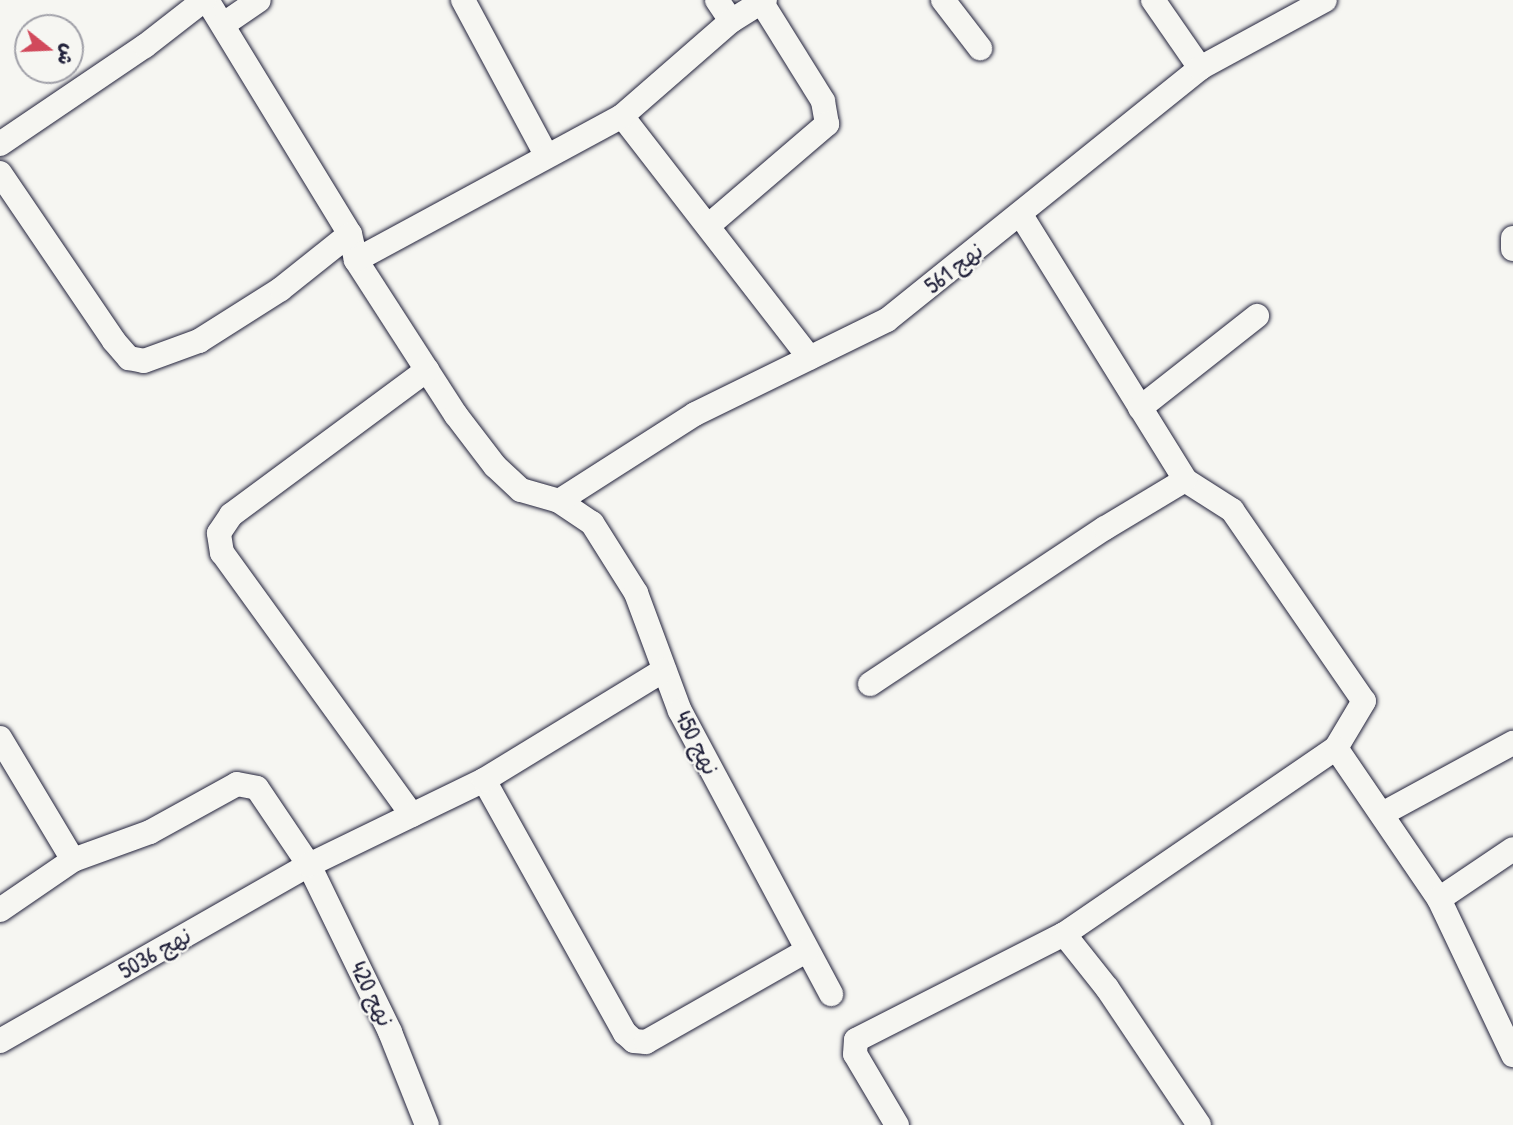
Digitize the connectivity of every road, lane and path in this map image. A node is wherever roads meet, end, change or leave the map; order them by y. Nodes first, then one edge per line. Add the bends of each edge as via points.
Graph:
1 (205, 0) edge
2 (259, 0) edge
3 (463, 0) edge
4 (717, 0) edge
5 (943, 0) edge
6 (1153, 0) edge
7 (1325, 0) edge
8 (763, 1) edge
9 (731, 21) junction
10 (224, 24) junction
11 (981, 48) dead end
12 (1200, 68) junction
13 (622, 116) junction
14 (0, 144) edge
15 (546, 155) junction
16 (0, 173) edge
17 (1021, 215) junction
18 (708, 226) junction
19 (350, 234) junction
20 (1513, 238) edge
21 (1513, 249) edge
22 (356, 260) junction
23 (1257, 316) dead end
24 (810, 358) junction
25 (427, 370) junction
26 (1140, 408) junction
27 (1185, 480) junction
28 (559, 500) junction
29 (664, 670) junction
30 (870, 684) dead end
31 (0, 738) edge
32 (1513, 743) edge
33 (1336, 748) junction
34 (484, 780) junction
35 (1382, 814) junction
36 (412, 815) junction
37 (1513, 849) edge
38 (73, 860) junction
39 (309, 865) junction
40 (1439, 900) junction
41 (0, 910) edge
42 (1064, 934) junction
43 (806, 951) junction
44 (831, 994) dead end
45 (0, 1041) edge
46 (1513, 1055) edge
47 (427, 1125) edge
48 (897, 1125) edge
49 (1199, 1125) edge

1 - 10 street
1 - 14 street
2 - 10 street
3 - 15 street
4 - 9 street
5 - 11 street
6 - 12 street
7 - 12 street, نهج 561
8 - 9 street
8 - 18 street via 823,101 827,124
9 - 13 street
10 - 19 street
12 - 17 street, نهج 561
13 - 15 street
13 - 18 street
15 - 22 street
16 - 19 street via 114,341 129,358 144,361 199,341 281,289
17 - 24 street, نهج 561 via 887,320
17 - 26 street
18 - 24 street
19 - 22 street
20 - 21 street
22 - 25 street
23 - 26 street
24 - 28 street, نهج 561 via 695,414
25 - 28 street via 495,466 521,490
25 - 36 street via 231,515 219,533 222,553
26 - 27 street
27 - 30 street
27 - 33 street via 1232,510 1364,701
28 - 29 street, نهج 450 via 592,523 636,593
29 - 34 street, نهج 5036
29 - 43 street, نهج 450 via 680,710
31 - 38 street
32 - 35 street
33 - 35 street
33 - 42 street
34 - 36 street, نهج 5036
34 - 43 street via 625,1033 635,1041 646,1042
35 - 40 street
36 - 39 street, نهج 5036
37 - 40 street
38 - 39 street, نهج 420 via 150,832 246,783 257,788
38 - 41 street
39 - 45 street, نهج 5036
39 - 47 street, نهج 420 via 390,1032
40 - 46 street
42 - 48 street via 856,1040 855,1054
42 - 49 street via 1107,988
43 - 44 street, نهج 450

